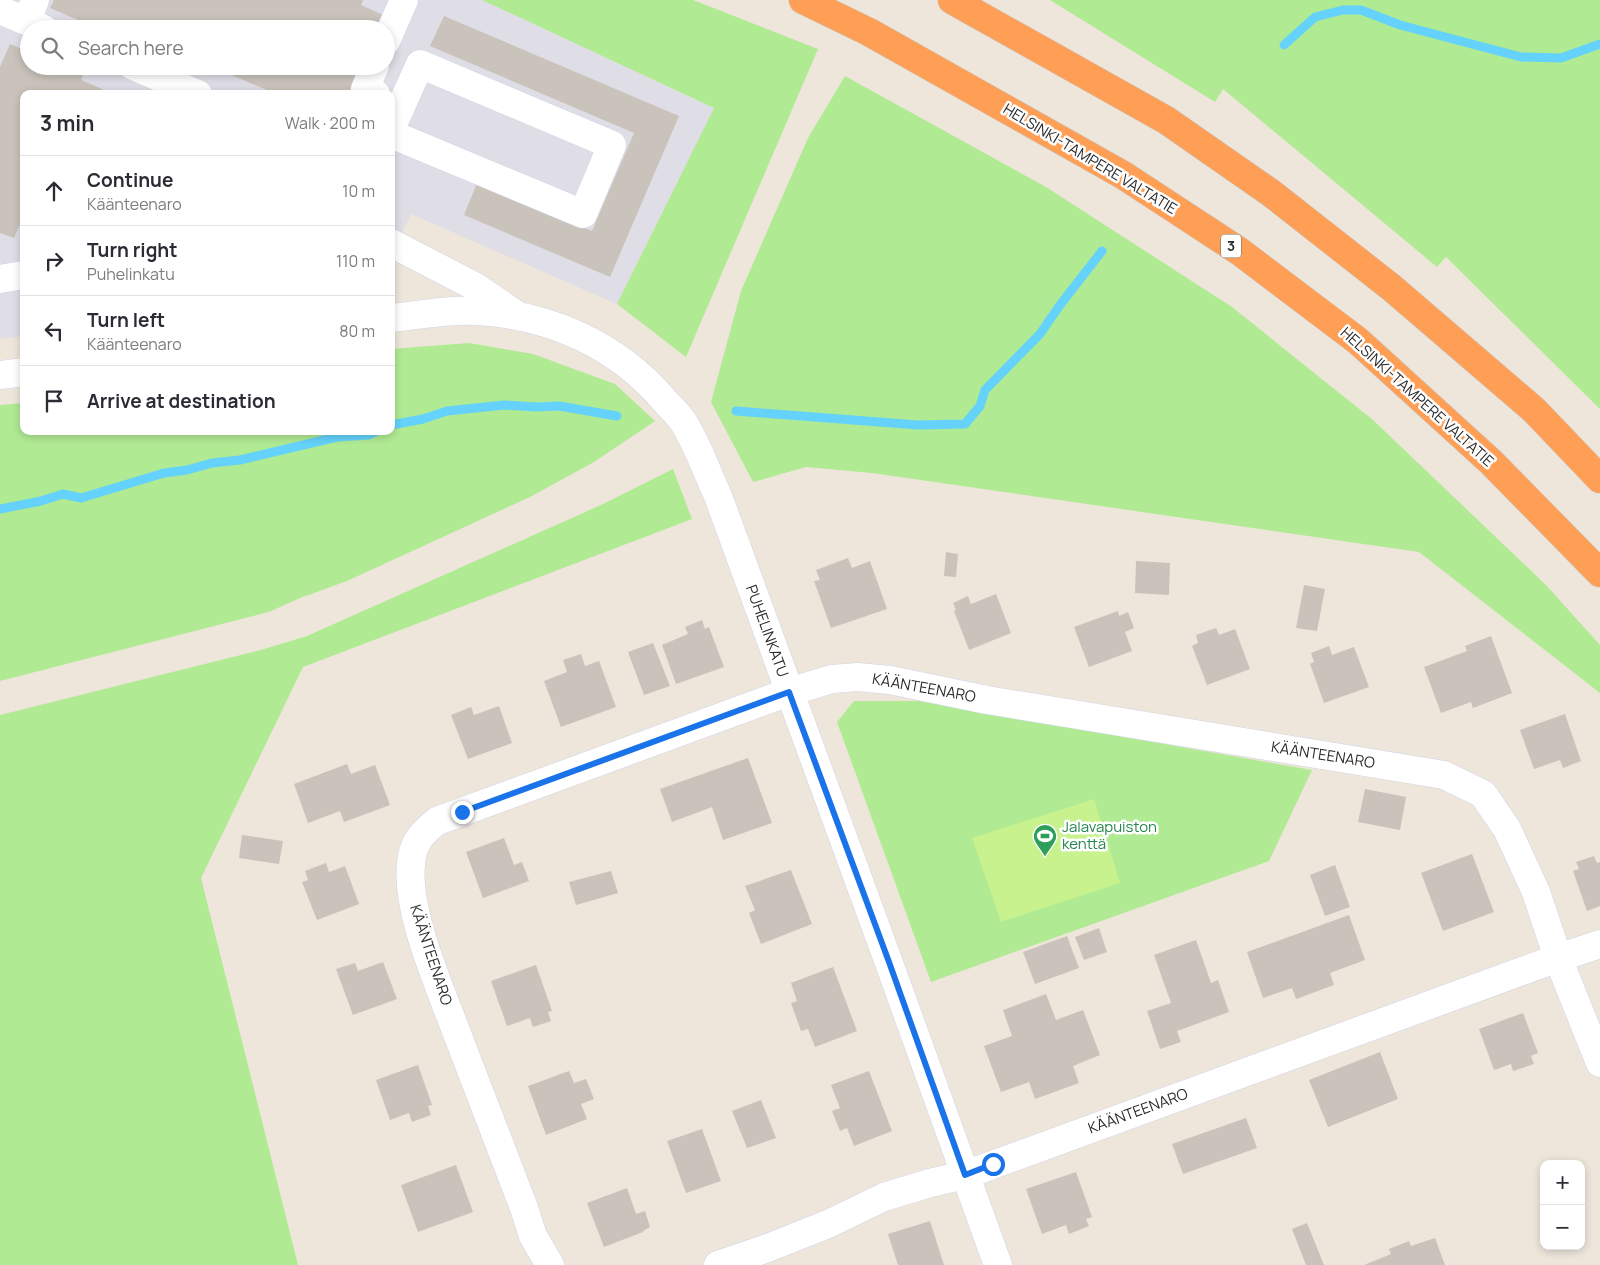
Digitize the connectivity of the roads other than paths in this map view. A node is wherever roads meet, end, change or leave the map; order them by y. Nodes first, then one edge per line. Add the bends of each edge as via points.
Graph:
1 (404, 0) edge
2 (802, 0) edge
3 (952, 0) edge
4 (0, 10) edge
5 (35, 17) edge
6 (395, 20) edge
7 (154, 75) edge
8 (371, 75) edge
9 (189, 90) edge
10 (367, 90) edge
11 (395, 112) edge
12 (395, 136) edge
13 (395, 245) edge
14 (20, 276) edge
15 (0, 279) edge
16 (516, 315) junction
17 (395, 318) edge
18 (20, 372) edge
19 (0, 375) edge
20 (1600, 479) edge
21 (1600, 573) edge
22 (789, 692) junction
23 (1600, 944) edge
24 (1558, 958) junction
25 (1600, 1063) edge
26 (965, 1175) junction
27 (550, 1265) edge
28 (718, 1265) edge
29 (998, 1265) edge

1 - 6 street
2 - 21 highway, HELSINKI-TAMPERE VALTATIE / 3 via 869,32 1123,175 1239,251 1358,341 1491,462
3 - 20 highway via 1166,120 1271,193 1392,288 1534,410
4 - 5 street
7 - 9 street
8 - 10 street
11 - 12 street via 420,64 612,146 583,214
13 - 16 street via 476,287
14 - 15 street
16 - 17 street, PUHELINKATU via 477,311
16 - 22 street, PUHELINKATU via 556,325 605,349 652,386 684,423 718,496
18 - 19 street
22 - 24 street, KÄÄNTEENARO via 832,679 890,680 987,700 1444,774 1483,794 1508,830 1536,892
22 - 26 street, PUHELINKATU
22 - 27 street, KÄÄNTEENARO via 438,821 422,834 414,847 411,888 432,966 533,1236
23 - 24 street
24 - 25 street, KÄÄNTEENARO
24 - 26 street, KÄÄNTEENARO
26 - 28 street, KÄÄNTEENARO via 884,1197 828,1224
26 - 29 street, PUHELINKATU

